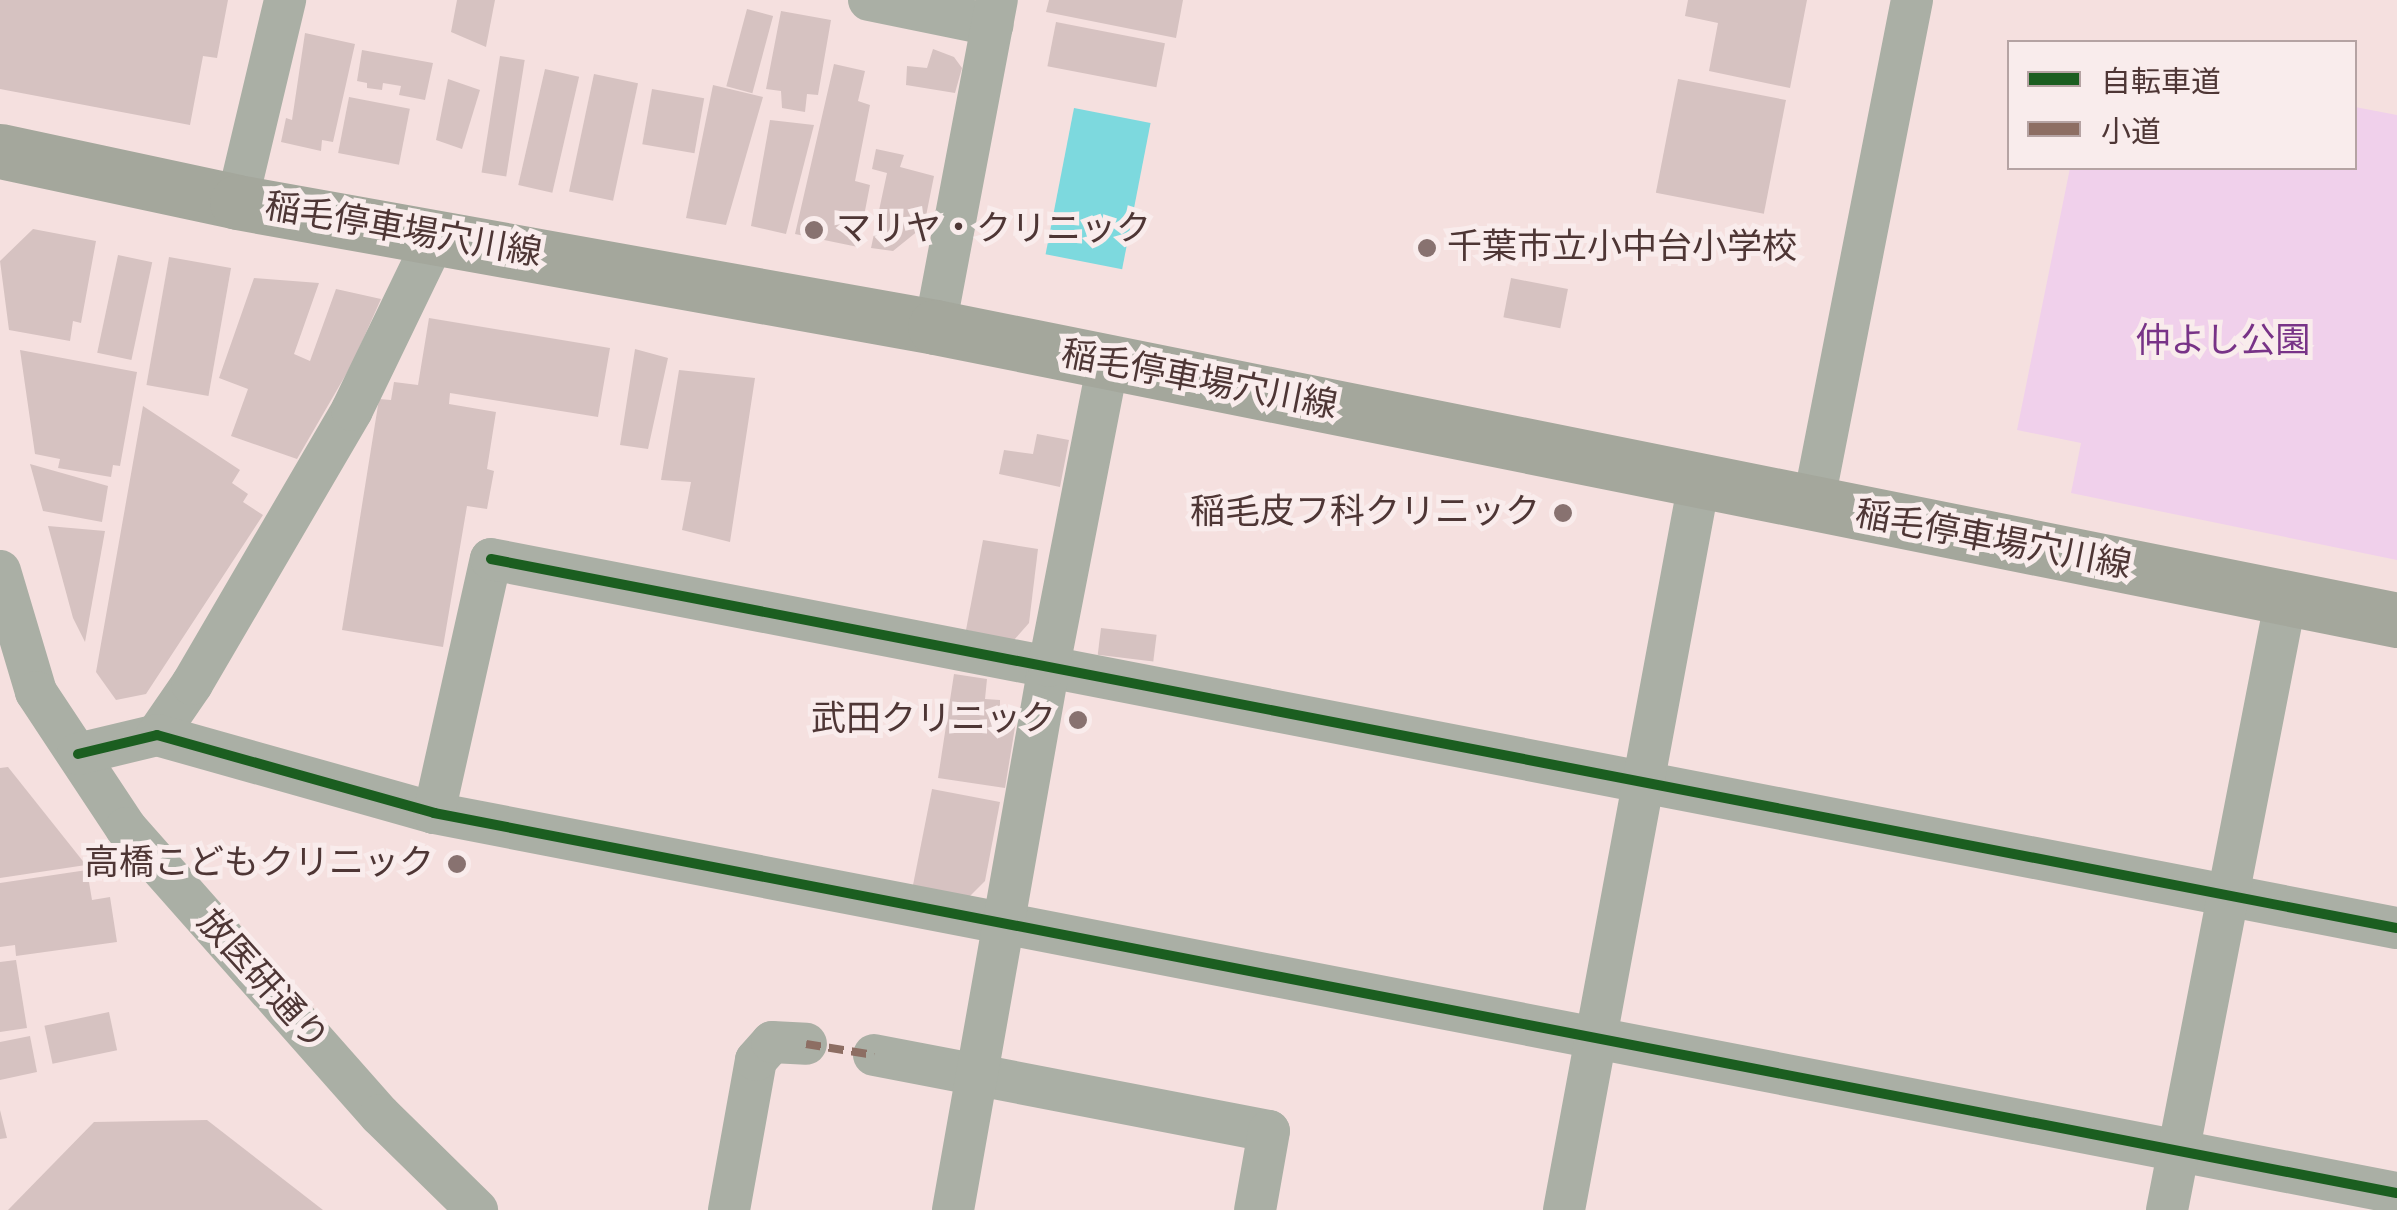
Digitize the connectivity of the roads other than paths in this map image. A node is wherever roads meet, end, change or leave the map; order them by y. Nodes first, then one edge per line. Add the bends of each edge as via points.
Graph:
1 (285, 0) edge
2 (870, 0) edge
3 (1912, 0) edge
4 (994, 12) edge
5 (0, 151) edge
6 (236, 202) junction
7 (436, 236) junction
8 (934, 327) junction
9 (1108, 363) junction
10 (1699, 482) junction
11 (1813, 506) junction
12 (0, 571) edge
13 (2286, 598) junction
14 (2397, 620) edge
15 (1049, 666) junction
16 (18, 696) edge
17 (157, 735) junction
18 (78, 754) junction
19 (1644, 782) junction
20 (434, 813) junction
21 (2228, 895) junction
22 (1002, 924) junction
23 (2397, 928) edge
24 (1596, 1038) junction
25 (806, 1044) dead end
26 (874, 1054) dead end
27 (977, 1076) junction
28 (2178, 1151) junction
29 (2397, 1193) edge
30 (477, 1210) edge
31 (729, 1210) edge
32 (953, 1210) edge
33 (1255, 1210) edge
34 (1564, 1210) edge
35 (2167, 1210) edge

1 - 6 street
2 - 4 street
3 - 11 street
4 - 8 street
5 - 6 main road, 稲毛停車場穴川線
6 - 7 main road, 稲毛停車場穴川線
7 - 8 main road, 稲毛停車場穴川線
7 - 17 street via 352,410
8 - 9 main road, 稲毛停車場穴川線
9 - 10 main road, 稲毛停車場穴川線
9 - 15 street
10 - 11 main road, 稲毛停車場穴川線
10 - 19 street
11 - 13 main road, 稲毛停車場穴川線
12 - 16 street, 放医研通り
13 - 14 main road, 稲毛停車場穴川線
13 - 21 street
15 - 19 street
15 - 20 street via 491,559
15 - 22 street
16 - 18 street, 放医研通り
17 - 18 street
17 - 20 street
18 - 30 street, 放医研通り via 139,842 380,1115
19 - 21 street
19 - 24 street
20 - 22 street
21 - 23 street
21 - 28 street
22 - 24 street
22 - 27 street
24 - 28 street
24 - 34 street
25 - 31 street via 772,1042 756,1060
26 - 27 street
27 - 32 street
27 - 33 street via 1269,1131
28 - 29 street
28 - 35 street

